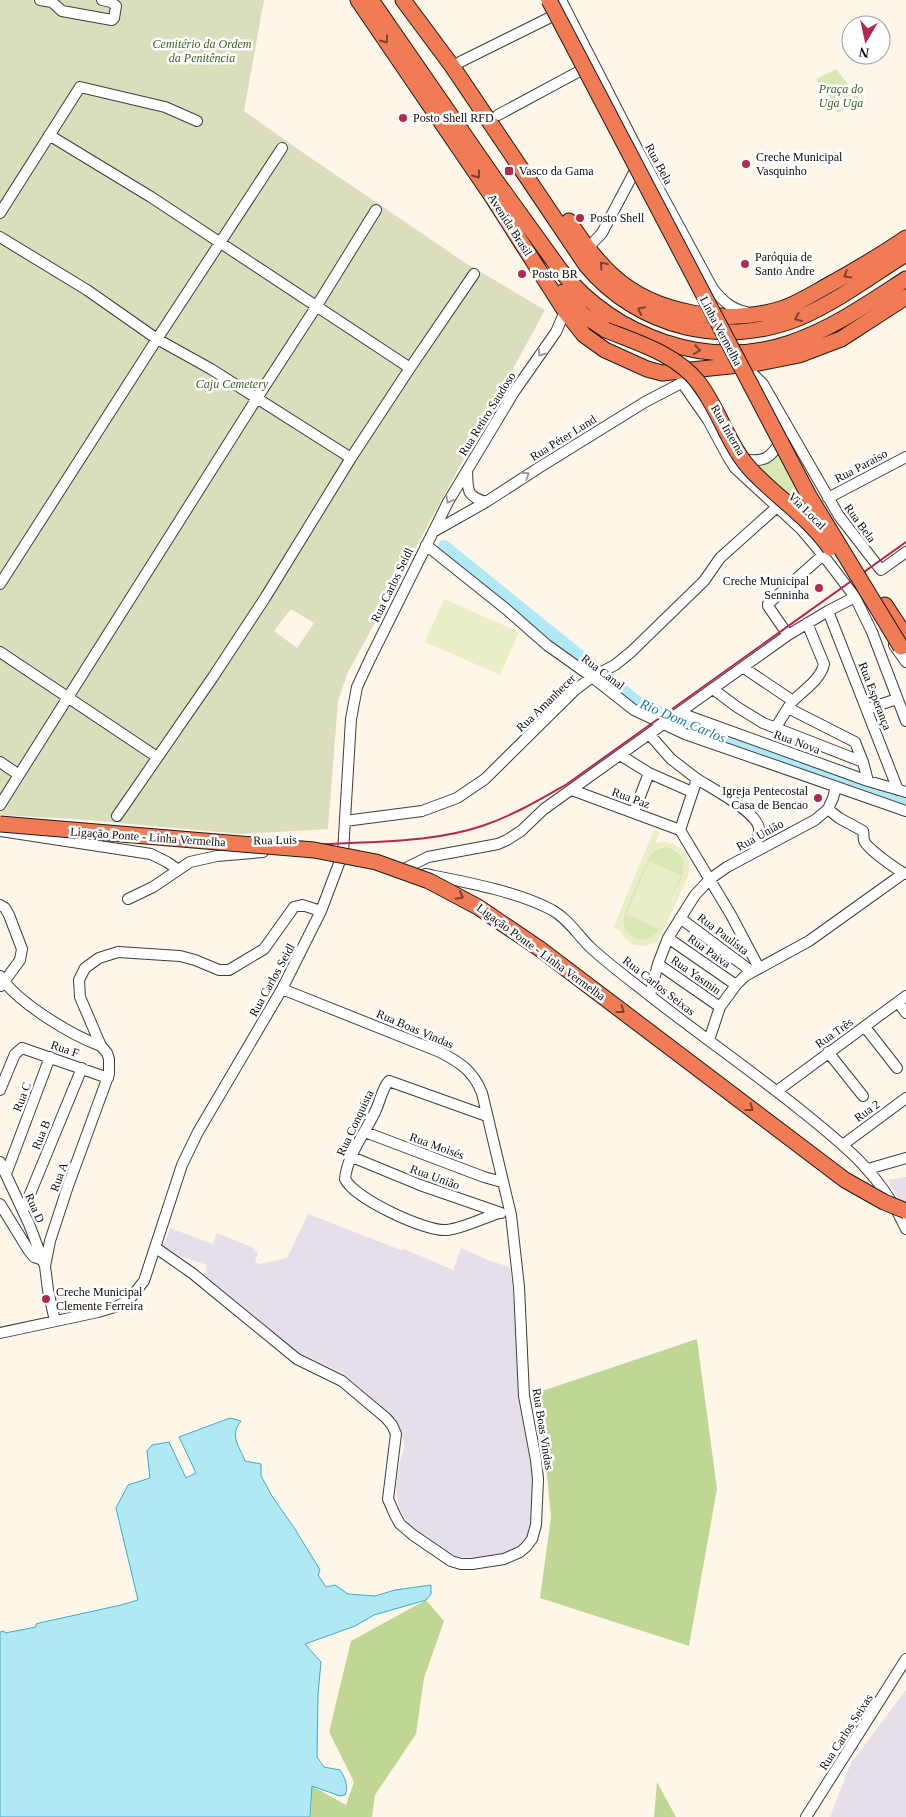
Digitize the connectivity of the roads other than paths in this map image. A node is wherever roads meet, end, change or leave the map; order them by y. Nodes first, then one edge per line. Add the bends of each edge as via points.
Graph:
1 (40, 0) edge
2 (102, 0) edge
3 (358, 0) edge
4 (371, 0) edge
5 (403, 0) edge
6 (416, 0) edge
7 (549, 0) edge
8 (52, 1) edge
9 (561, 3) edge
10 (460, 62) junction
11 (594, 63) junction
12 (498, 115) junction
13 (197, 121) dead end
14 (49, 135) junction
15 (282, 148) dead end
16 (642, 158) junction
17 (494, 178) junction
18 (376, 210) dead end
19 (0, 213) edge
20 (0, 237) edge
21 (906, 238) edge
22 (220, 244) junction
23 (588, 248) junction
24 (906, 254) edge
25 (474, 274) dead end
26 (906, 279) edge
27 (906, 290) edge
28 (906, 297) edge
29 (316, 307) junction
30 (565, 311) junction
31 (760, 314) junction
32 (157, 339) junction
33 (790, 343) junction
34 (775, 360) junction
35 (736, 366) junction
36 (410, 368) junction
37 (707, 368) junction
38 (686, 381) junction
39 (763, 384) junction
40 (257, 398) junction
41 (788, 429) junction
42 (906, 457) edge
43 (351, 458) junction
44 (732, 458) junction
45 (467, 469) junction
46 (828, 498) junction
47 (486, 502) junction
48 (778, 506) junction
49 (433, 532) junction
50 (426, 544) junction
51 (906, 552) edge
52 (823, 554) junction
53 (0, 584) edge
54 (855, 597) junction
55 (828, 611) junction
56 (807, 623) junction
57 (788, 635) junction
58 (904, 646) edge
59 (0, 652) edge
60 (906, 662) edge
61 (744, 668) junction
62 (598, 673) junction
63 (713, 689) junction
64 (68, 697) junction
65 (897, 699) junction
66 (791, 704) junction
67 (867, 709) junction
68 (672, 719) junction
69 (906, 721) edge
70 (776, 727) junction
71 (649, 734) junction
72 (620, 755) junction
73 (157, 757) junction
74 (0, 762) edge
75 (863, 762) junction
76 (649, 773) junction
77 (19, 775) junction
78 (697, 779) junction
79 (868, 781) junction
80 (836, 787) junction
81 (572, 790) junction
82 (902, 791) edge
83 (692, 792) junction
84 (0, 805) edge
85 (828, 809) junction
86 (634, 812) junction
87 (906, 812) edge
88 (117, 816) dead end
89 (345, 820) junction
90 (0, 824) edge
91 (680, 830) junction
92 (0, 831) edge
93 (755, 852) junction
94 (343, 854) junction
95 (177, 869) junction
96 (402, 870) junction
97 (905, 874) edge
98 (710, 879) junction
99 (128, 898) dead end
100 (0, 905) edge
101 (321, 911) junction
102 (680, 918) junction
103 (668, 938) junction
104 (658, 964) junction
105 (755, 969) junction
106 (2, 982) edge
107 (736, 985) junction
108 (282, 990) junction
109 (650, 995) junction
110 (902, 999) edge
111 (720, 1007) junction
112 (906, 1013) edge
113 (864, 1027) junction
114 (709, 1040) junction
115 (101, 1046) junction
116 (828, 1052) junction
117 (50, 1057) junction
118 (82, 1068) junction
119 (897, 1068) dead end
120 (108, 1078) junction
121 (0, 1090) edge
122 (777, 1091) junction
123 (863, 1096) dead end
124 (906, 1098) edge
125 (487, 1116) junction
126 (365, 1132) junction
127 (844, 1144) junction
128 (352, 1157) junction
129 (906, 1158) edge
130 (0, 1162) edge
131 (868, 1168) junction
132 (6, 1174) junction
133 (502, 1182) junction
134 (0, 1204) edge
135 (23, 1211) junction
136 (906, 1211) edge
137 (499, 1213) junction
138 (511, 1215) junction
139 (906, 1229) edge
140 (156, 1248) junction
141 (44, 1263) junction
142 (55, 1321) junction
143 (0, 1333) edge
144 (906, 1659) edge
145 (806, 1817) edge

1 - 8 street
2 - 8 street via 116,6 112,20 62,11
3 -> 30 highway, Avenida Brasil via 496,202
4 - 17 highway, Avenida Brasil
24 -> 5 highway via 818,309 787,322 755,330 696,329 666,322 636,308 606,288 586,265 452,66
6 - 10 highway
7 - 58 highway, Linha Vermelha, bridge via 808,496
9 - 10 street
9 - 11 street, Rua Bela
9 - 58 highway, Linha Vermelha via 734,344 829,520
10 - 12 highway
11 - 12 street
11 - 16 street, Rua Bela
12 - 23 highway
13 - 14 street via 165,107 80,87
14 - 19 street
14 - 22 street via 151,197
15 - 22 street
16 - 23 street via 602,233
16 - 31 street, Rua Bela via 713,289 736,310
17 -> 33 highway, Avenida Brasil via 571,284 593,305 620,323 655,340 694,350 746,352
17 - 58 highway, bridge via 516,220 562,291 582,314 606,330 667,356 691,374 701,385 737,452 753,473 806,520 827,544
18 - 29 street
20 - 32 street via 87,290
21 -> 31 highway via 801,301
22 - 29 street
22 - 32 street
31 -> 23 highway via 718,317 660,304 613,276
25 - 36 street
26 - 33 highway, Avenida Brasil via 828,327
27 - 33 highway via 837,330
28 - 34 highway, Avenida Brasil via 842,339
29 - 36 street
29 - 40 street
30 - 37 highway, Avenida Brasil via 596,345 647,369 666,372
30 -> 45 street, Rua Retiro Saudoso via 556,332 514,392
32 - 40 street
32 - 53 street
34 - 35 highway, Avenida Brasil
34 - 39 street via 763,373
35 - 37 highway, Avenida Brasil
35 - 39 street, Rua Bela via 752,373
36 - 43 street
37 - 38 street, Rua Péter Lund
38 - 44 street, Rua Interna
47 -> 38 street, Rua Péter Lund via 637,407
39 - 41 street, Rua Bela
40 - 43 street
40 - 64 street
41 - 44 street via 774,453 766,459 756,462
41 - 46 street, Rua Bela
42 - 46 street, Rua Paraíso
43 - 73 street via 265,598
44 - 48 street, Rua Interna via 752,485
44 - 60 street, Via Local via 804,522
45 - 47 street via 471,495
45 -> 49 street, Rua Retiro Saudoso
46 - 51 street, Rua Bela via 858,543 881,570
47 - 49 street, Rua Péter Lund
48 - 52 street, Rua Interna
48 - 62 street, Rua Amanhecer via 720,558 704,581 638,645 619,662
49 - 50 street, Rua Carlos Seidl
50 - 62 street, Rua Canal via 548,645
50 - 89 street, Rua Carlos Seidl via 357,687 351,718
52 - 54 street, Rua Interna
52 - 57 street via 768,604
54 - 55 street
54 - 65 street, Rua Interna
55 - 56 street
55 - 67 street, Rua Esperança
56 - 57 street
56 - 66 street via 824,664 822,672
57 - 61 street
59 - 64 street
61 - 63 street
61 - 66 street
62 - 68 street, Rua Canal via 634,710
62 - 89 street, Rua Amanhecer via 575,690 486,779 457,798 422,811
63 - 68 street
63 - 70 street via 750,716
64 - 73 street
64 - 77 street
65 - 67 street
65 - 69 street, Rua Interna
66 - 70 street
66 - 75 street via 855,742
67 - 82 street, Rua Esperança
68 - 71 street
68 - 79 street, Rua Nova
68 - 80 street, Rua Canal
70 - 75 street
71 - 72 street
71 - 78 street via 671,759
72 - 76 street
72 - 81 street
73 - 88 street
74 - 77 street
75 - 79 street
76 - 83 street
76 - 86 street
77 - 84 street
78 - 83 street
78 - 93 street via 730,799 756,821 759,831
79 - 82 street, Rua Nova
80 - 85 street
80 - 87 street, Rua Canal
81 - 86 street, Rua Paz
81 - 96 street via 508,840 428,857
83 - 91 street
85 - 93 street, Rua União
85 - 97 street via 863,831 867,844
86 - 91 street, Rua Paz
89 - 94 street, Rua Carlos Seidl
90 -> 136 highway, Ligação Ponte - Linha Vermelha, bridge via 314,850 369,860 429,881 478,906 540,949 844,1180
91 - 98 street
92 - 95 street via 151,854
93 - 98 street, Rua União
94 - 95 street, Rua Luis via 237,853 201,859
94 - 96 street, Rua Carlos Seixas
94 - 101 street, Rua Carlos Seidl
95 - 99 street, Rua Luis via 153,887
96 - 109 street, Rua Carlos Seixas via 518,896 551,910 561,916 590,947
97 - 105 street via 809,941
98 - 102 street, Rua União
98 - 105 street
100 - 106 street via 9,914 22,949 20,960
101 - 108 street, Rua Carlos Seidl
101 - 115 street, Rua A via 302,905 294,907 264,949 229,970 219,970 180,956 118,952 89,964 82,972 79,990
102 - 103 street, Rua União
102 - 105 street, Rua Paulista
103 - 104 street, Rua União
103 - 107 street, Rua Paiva
104 - 109 street, Rua União
104 - 111 street, Rua Yasmin
105 - 107 street
106 - 115 street via 69,1032
107 - 111 street
108 - 125 street, Rua Boas Vindas via 455,1060 476,1080
108 - 140 street, Rua Carlos Seidl via 198,1132 182,1165
109 - 114 street, Rua Carlos Seixas
110 - 112 street
110 - 113 street, Rua Três
111 - 114 street
113 - 116 street, Rua Três
113 - 119 street
114 - 122 street, Rua Carlos Seixas
115 - 120 street, Rua A via 109,1059
116 - 122 street, Rua Três
116 - 123 street
117 - 118 street, Rua F
117 - 121 street, Rua F via 19,1048
117 - 132 street, Rua C
118 - 120 street, Rua F
118 - 135 street, Rua B
120 - 141 street, Rua A
122 - 127 street, Rua Carlos Seixas
124 - 127 street, Rua 2
125 - 126 street, Rua Conquista via 388,1081
125 - 133 street, Rua Boas Vindas
126 - 128 street, Rua Conquista
126 - 133 street, Rua Moisés
127 - 131 street, Rua Carlos Seixas
128 - 137 street, Rua União via 420,1186
128 - 137 street, Rua Conquista via 346,1182 389,1212 433,1229 449,1230
129 - 131 street
130 - 132 street, Rua D
131 - 139 street, Rua Carlos Seixas via 886,1192
132 - 135 street, Rua D
133 - 138 street, Rua Boas Vindas
134 - 141 street via 29,1251
135 - 141 street, Rua D
137 - 138 street, Rua União
138 - 140 street, Rua Boas Vindas via 519,1287 524,1396 538,1479 536,1525 532,1539 520,1552 504,1560 472,1564 446,1558 413,1535 394,1515 388,1499 396,1434 386,1418 342,1380 297,1359 192,1273
140 - 142 street, Rua Carlos Seidl via 144,1281 130,1300 98,1312
141 - 142 street, Rua A
142 - 143 street, Rua Carlos Seidl
144 - 145 street, Rua Carlos Seixas

